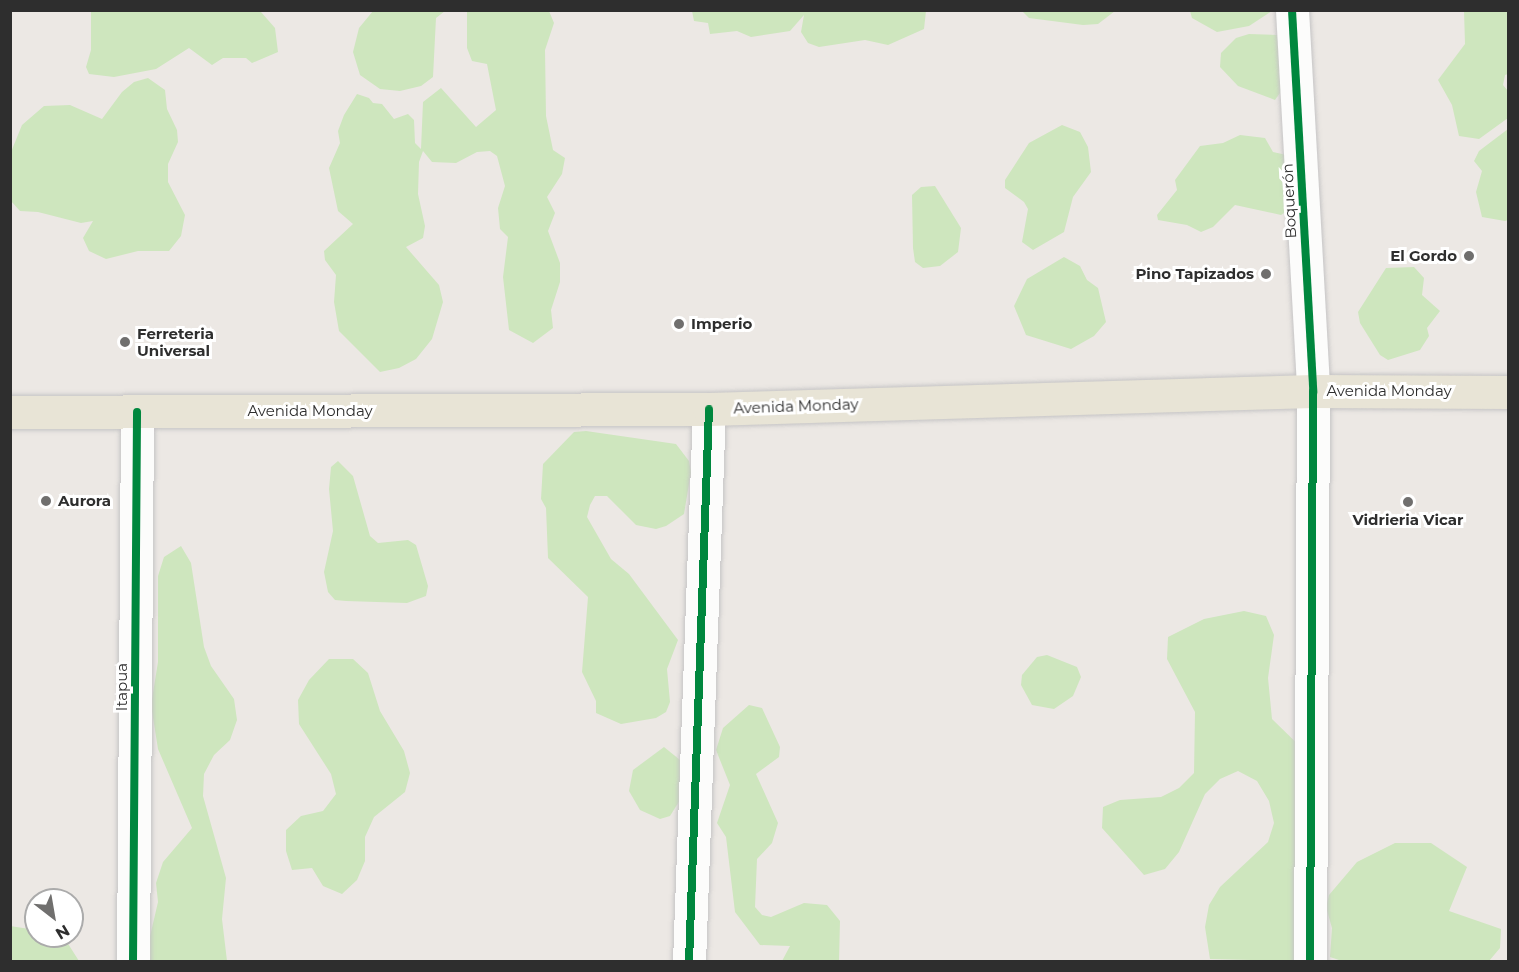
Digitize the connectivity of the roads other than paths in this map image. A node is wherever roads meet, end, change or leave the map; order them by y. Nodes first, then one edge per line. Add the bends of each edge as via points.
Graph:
1 (1292, 10) edge
2 (1313, 391) junction
3 (1509, 392) edge
4 (709, 408) junction
5 (10, 412) edge
6 (137, 412) junction
7 (133, 962) edge
8 (688, 962) edge
9 (1310, 962) edge

1 - 2 street, Boquerón
2 - 3 main road, Avenida Monday
2 - 4 main road, Avenida Monday
2 - 9 street, Boquerón
4 - 6 main road, Avenida Monday
4 - 8 street
5 - 6 main road, Avenida Monday
6 - 7 street, Itapua

